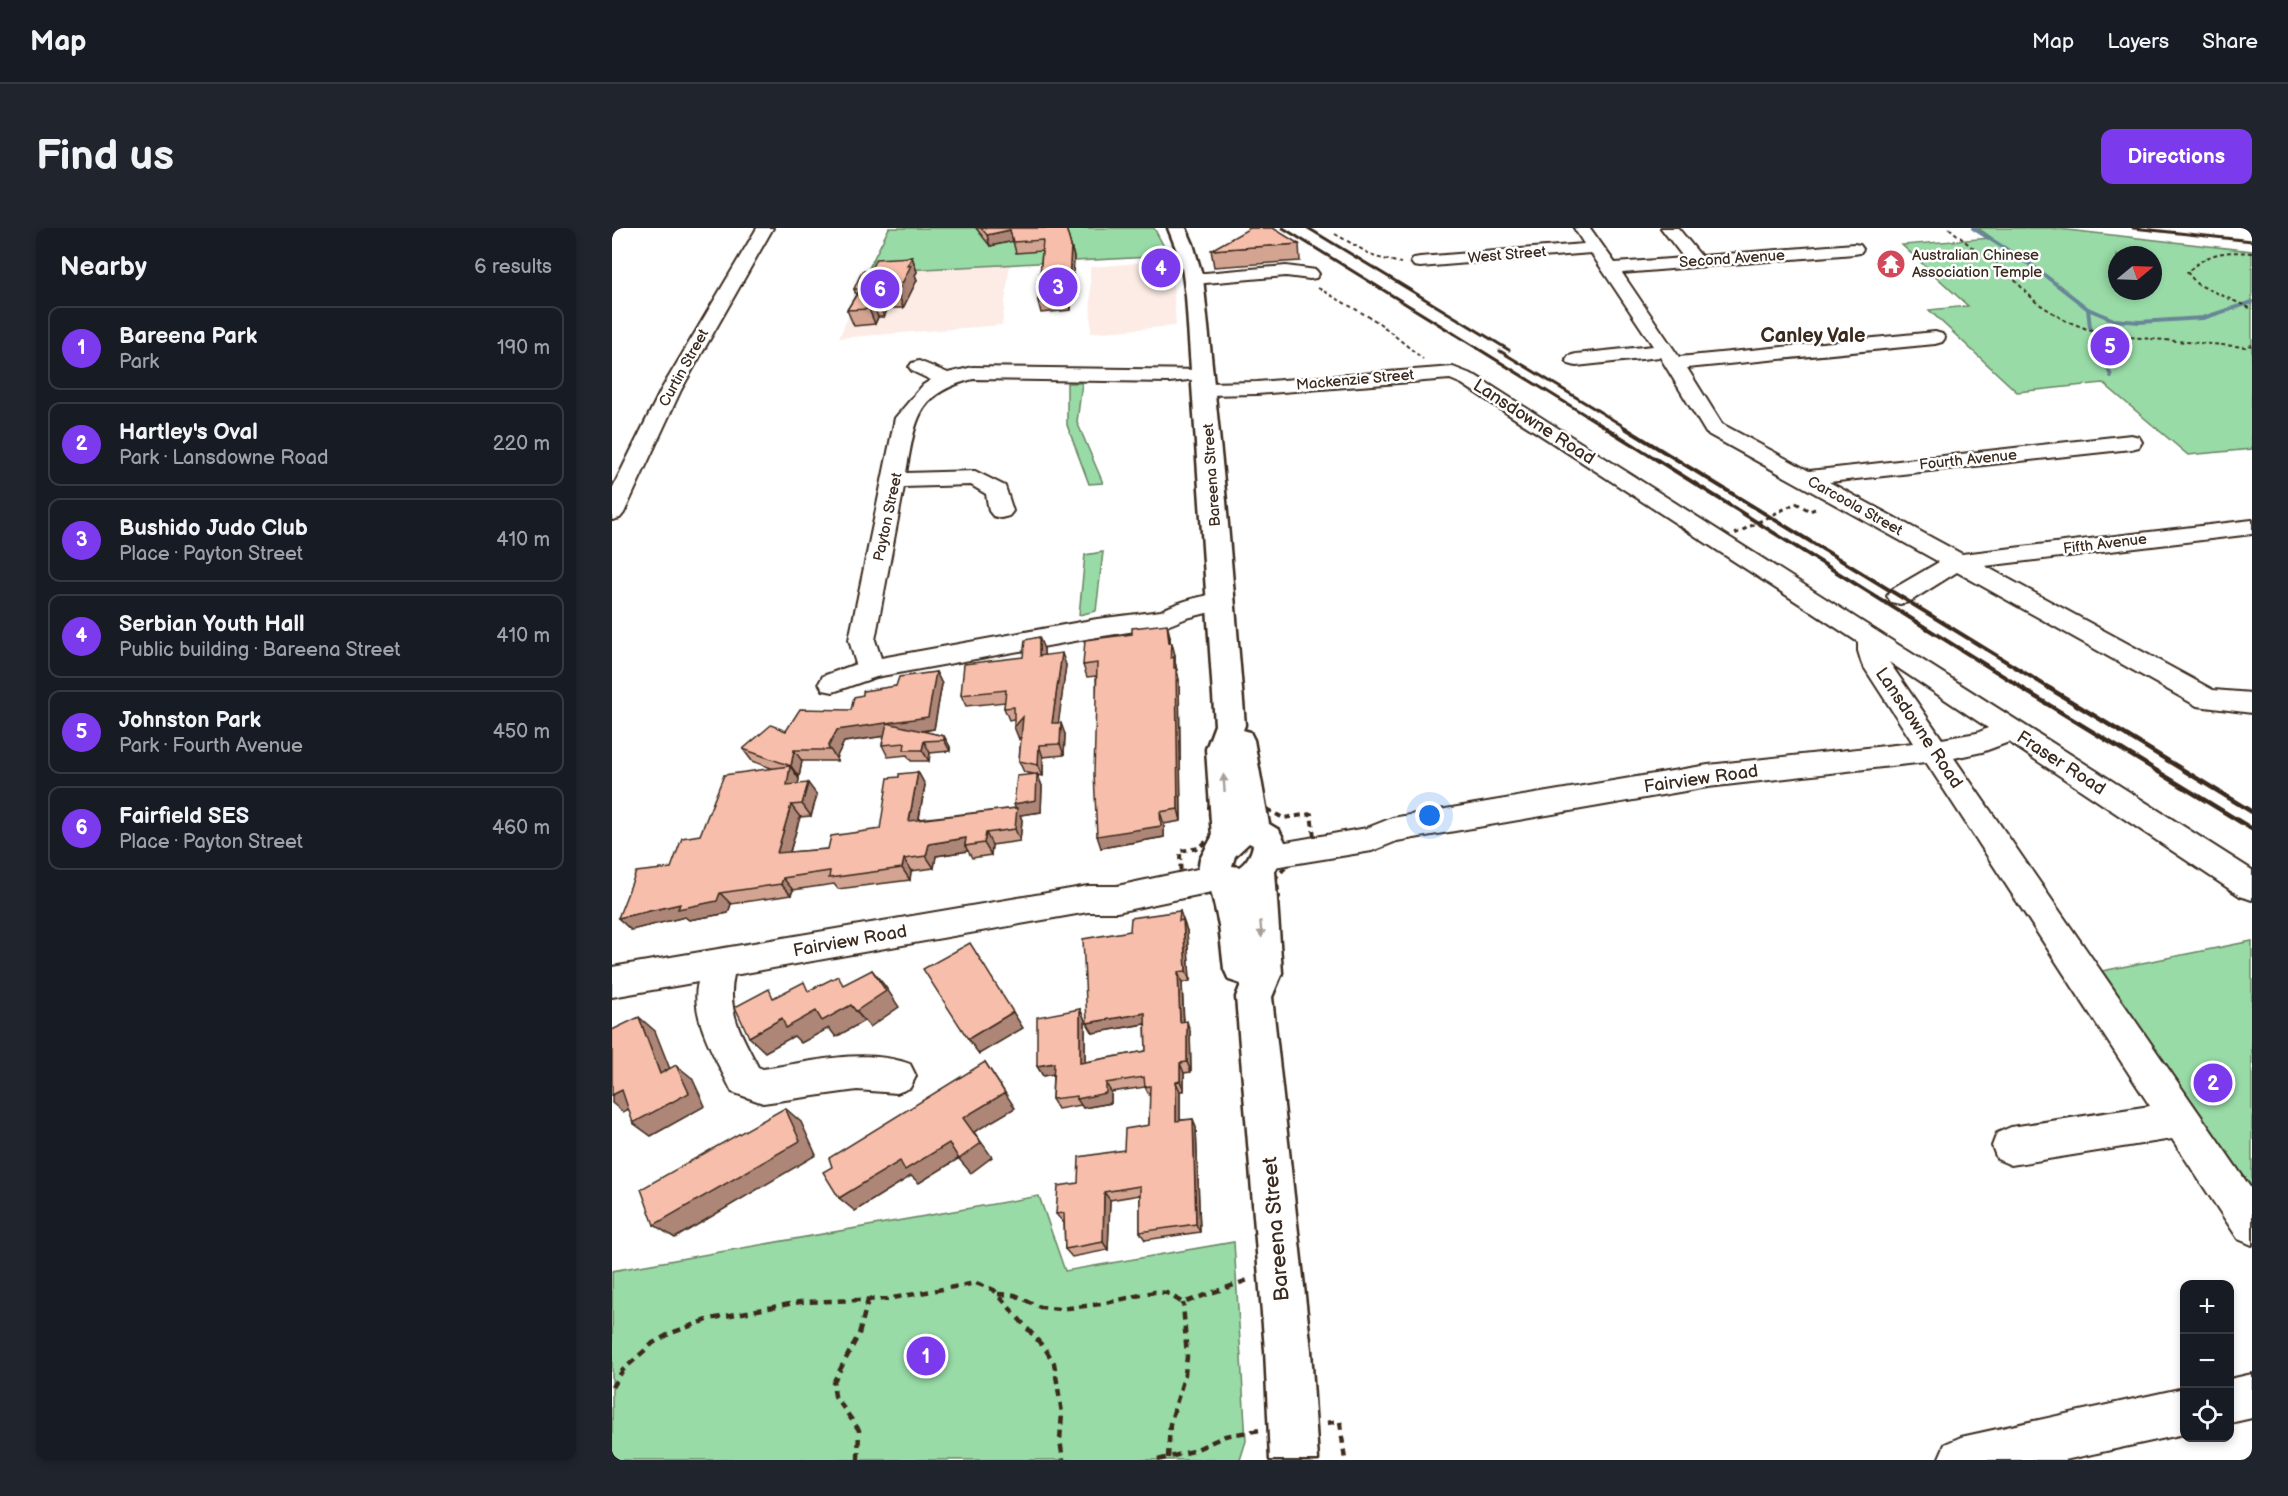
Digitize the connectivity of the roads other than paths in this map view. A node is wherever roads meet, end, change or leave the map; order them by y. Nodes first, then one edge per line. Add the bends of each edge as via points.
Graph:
1 (765, 228) edge
2 (1177, 228) edge
3 (1187, 228) edge
4 (1582, 228) edge
5 (1669, 228) edge
6 (1595, 248) junction
7 (1854, 249) dead end
8 (1696, 261) junction
9 (1419, 262) road end
10 (1191, 267) junction
11 (1609, 269) junction
12 (1310, 274) road end
13 (1935, 338) dead end
14 (1670, 357) junction
15 (1576, 360) dead end
16 (919, 367) dead end
17 (1445, 373) joint
18 (946, 380) junction
19 (1203, 382) junction
20 (2132, 442) dead end
21 (1804, 478) junction
22 (896, 480) junction
23 (1000, 511) dead end
24 (612, 513) edge
25 (2252, 527) edge
26 (1957, 562) junction
27 (1900, 596) dead end
28 (1222, 611) junction
29 (1871, 638) junction
30 (871, 669) junction
31 (832, 683) dead end
32 (2252, 703) edge
33 (2010, 730) junction
34 (1934, 751) junction
35 (1242, 856) junction
36 (2252, 887) edge
37 (720, 963) junction
38 (612, 982) edge
39 (897, 1076) dead end
40 (2182, 1119) junction
41 (2011, 1146) dead end
42 (2252, 1225) edge
43 (2252, 1396) edge
44 (2234, 1400) edge
45 (2180, 1412) edge
46 (1294, 1460) edge
47 (1961, 1460) edge

1 - 24 street, Curtin Street via 671,390
2 - 10 main road, Bareena Street
3 - 10 main road
4 - 6 street, Carcoola Street
5 - 8 street
6 - 9 street, West Street
6 - 11 street, Carcoola Street
7 - 8 street, Second Avenue
8 - 11 street, Second Avenue
10 - 12 street
10 - 19 main road, Bareena Street
11 - 14 street, Carcoola Street
13 - 14 street
14 - 15 street
14 - 21 street, Carcoola Street via 1714,428
16 - 18 street
17 - 19 street, Mackenzie Street via 1257,388 1235,394
17 - 29 street, Lansdowne Road via 1469,380
18 - 19 street, Payton Street via 974,373 1140,374
18 - 22 street, Payton Street via 930,389 906,418
19 - 28 main road, Bareena Street
20 - 21 street, Fourth Avenue
21 - 26 street, Carcoola Street
22 - 23 street via 975,478 997,491
22 - 30 street, Payton Street via 862,640
25 - 26 street, Fifth Avenue
26 - 27 street
26 - 32 street, Carcoola Street via 2206,699
28 - 30 street via 1180,621 1167,618 1097,628
28 - 35 main road, Bareena Street via 1230,725 1221,749
29 - 33 street, Fraser Road
29 - 34 street, Lansdowne Road via 1876,664
30 - 31 street
33 - 34 street, Fairview Road via 1982,742
33 - 36 street, Fraser Road
34 - 35 street, Fairview Road via 1708,776 1392,831 1372,839
34 - 40 street, Lansdowne Road
35 - 37 street, Fairview Road via 1117,899 1088,899
35 - 46 main road, Bareena Street via 1237,926 1244,983 1254,998
37 - 38 street, Fairview Road
37 - 39 street via 713,992 715,1015 745,1080 763,1086 857,1073
40 - 41 street
40 - 42 street, Lansdowne Road
43 - 44 street
45 - 47 street

